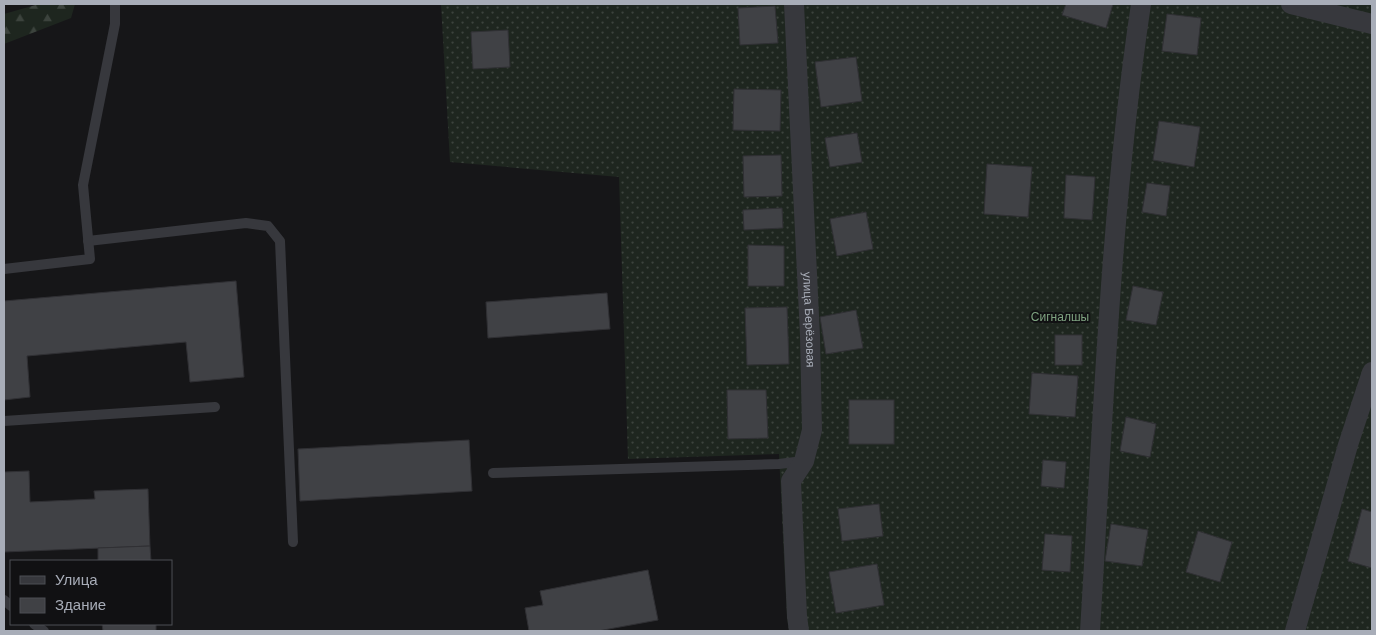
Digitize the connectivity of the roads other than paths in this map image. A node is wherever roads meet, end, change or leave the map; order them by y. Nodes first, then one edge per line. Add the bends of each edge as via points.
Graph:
1 (116, 4) edge
2 (794, 4) edge
3 (1142, 4) edge
4 (1291, 4) edge
5 (1372, 24) edge
6 (88, 242) junction
7 (4, 269) edge
8 (1372, 372) edge
9 (215, 407) dead end
10 (4, 421) edge
11 (804, 461) junction
12 (493, 473) dead end
13 (293, 542) dead end
14 (799, 631) edge
15 (1090, 631) edge
16 (1295, 631) edge

1 - 6 lane via 115,24 83,185
2 - 11 street, улица Берёзовая via 810,336 812,430
3 - 15 street via 1131,74 1113,264
4 - 5 street
6 - 7 lane via 90,259
6 - 13 lane via 246,223 268,226 280,241
8 - 16 street
9 - 10 lane
11 - 12 lane
11 - 14 street, улица Берёзовая via 791,481

